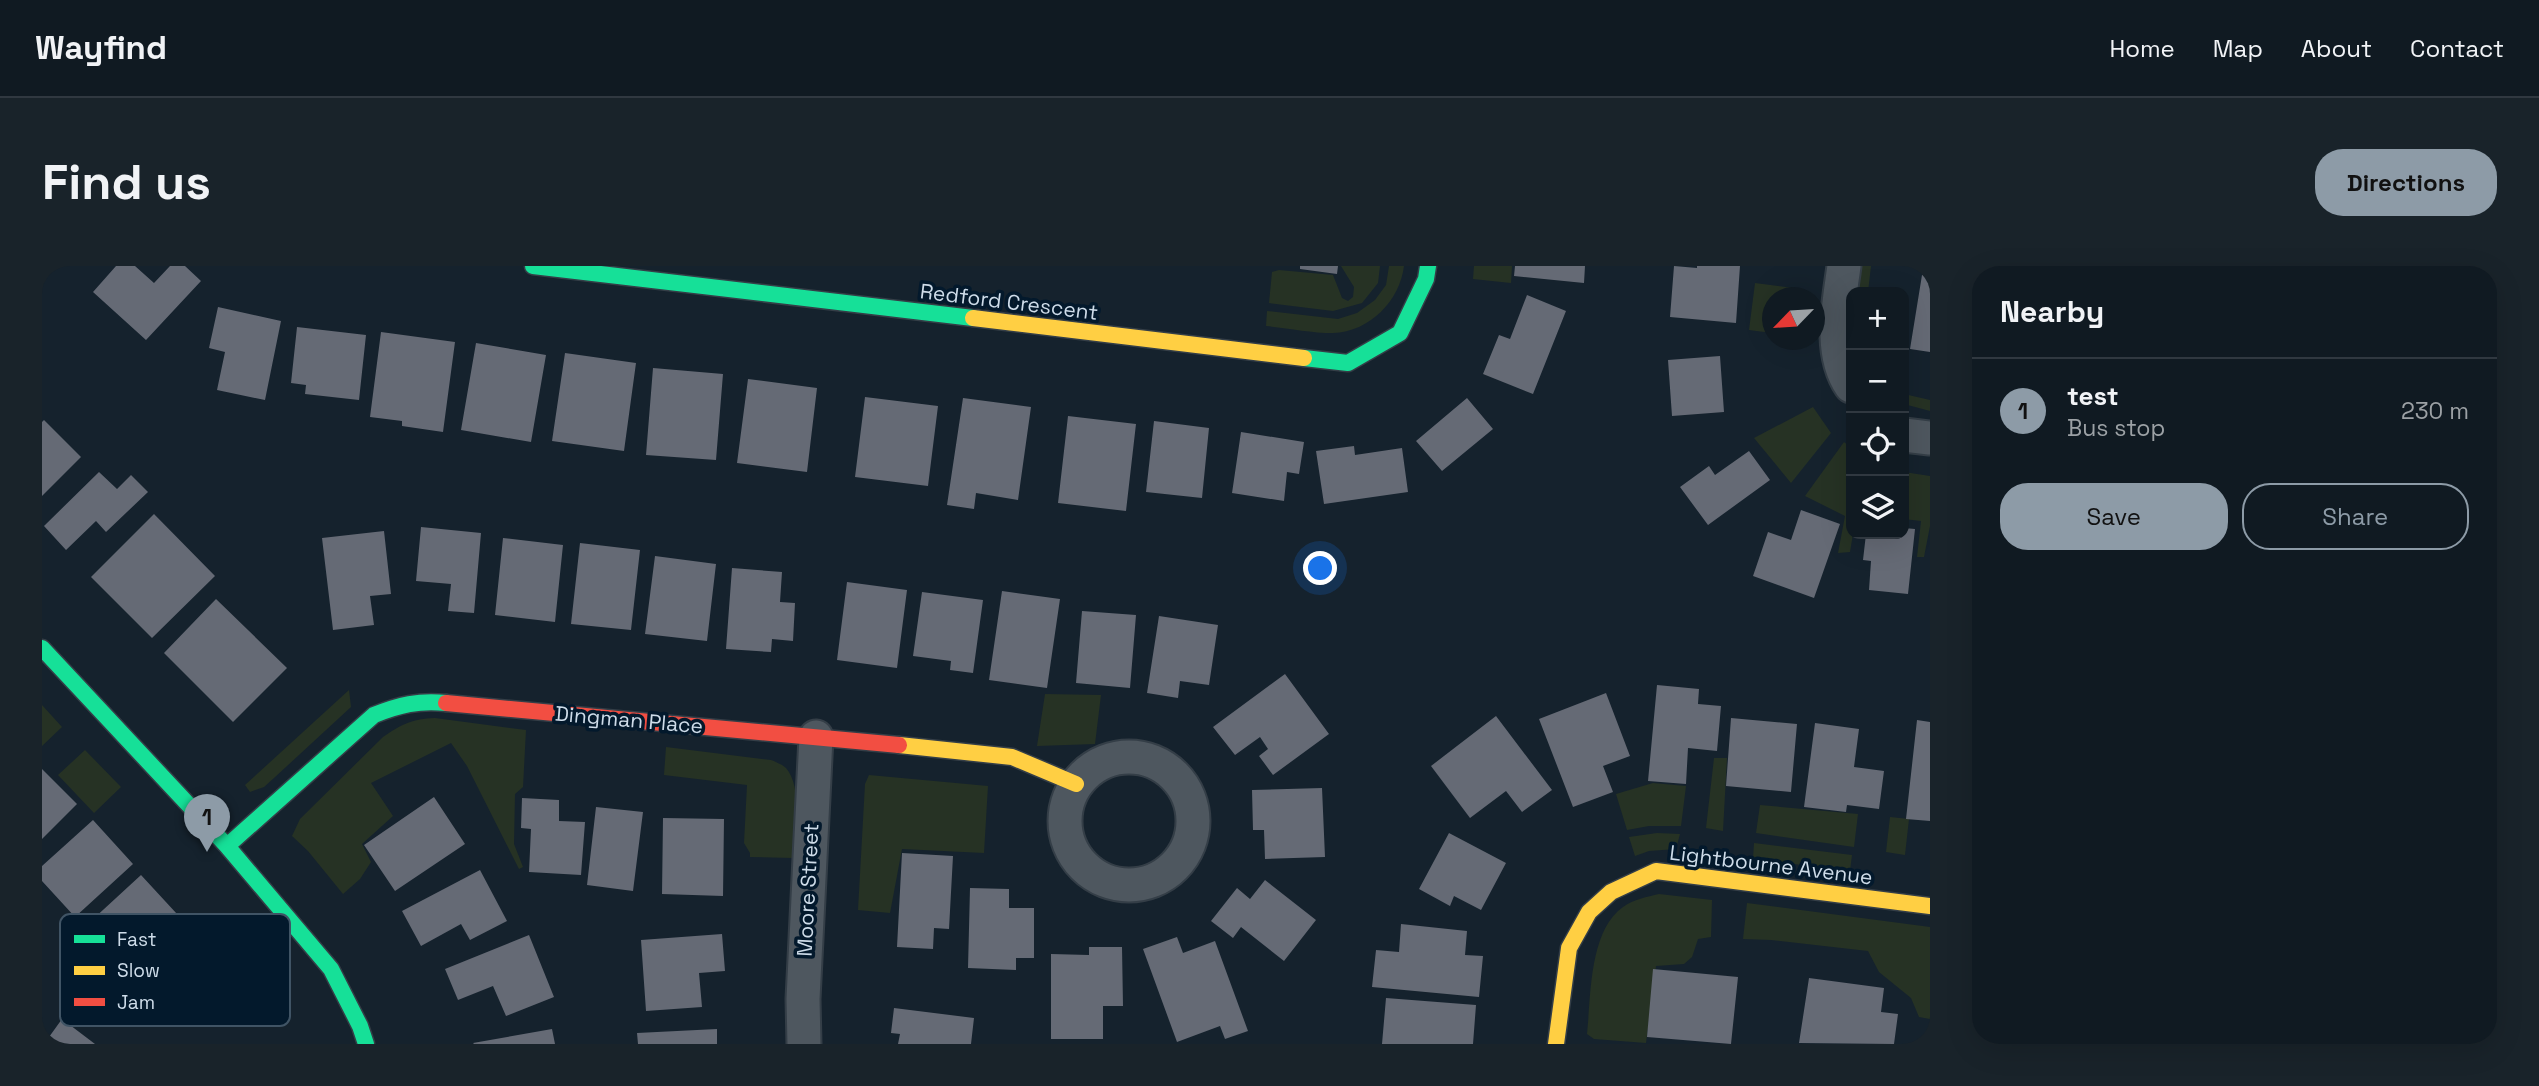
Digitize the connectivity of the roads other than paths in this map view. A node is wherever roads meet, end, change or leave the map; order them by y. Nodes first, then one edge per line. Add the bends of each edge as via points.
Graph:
1 (533, 266) edge
2 (1428, 266) edge
3 (1844, 266) edge
4 (1846, 378) edge
5 (1909, 436) edge
6 (1930, 438) edge
7 (42, 648) edge
8 (816, 737) junction
9 (1076, 784) dead end
10 (227, 846) junction
11 (1930, 906) edge
12 (284, 914) edge
13 (290, 921) edge
14 (366, 1044) edge
15 (804, 1044) edge
16 (1556, 1044) edge

1 - 2 street, Redford Crescent via 1348,363 1400,333
3 - 4 street via 1836,333
5 - 6 street
7 - 10 street
8 - 9 street, Dingman Place via 1012,757
8 - 10 street, Dingman Place via 428,701 401,704 369,720
8 - 15 street, Moore Street
10 - 12 street
11 - 16 street, Lightbourne Avenue via 1656,871 1611,892 1589,912 1569,948
13 - 14 street via 331,969

